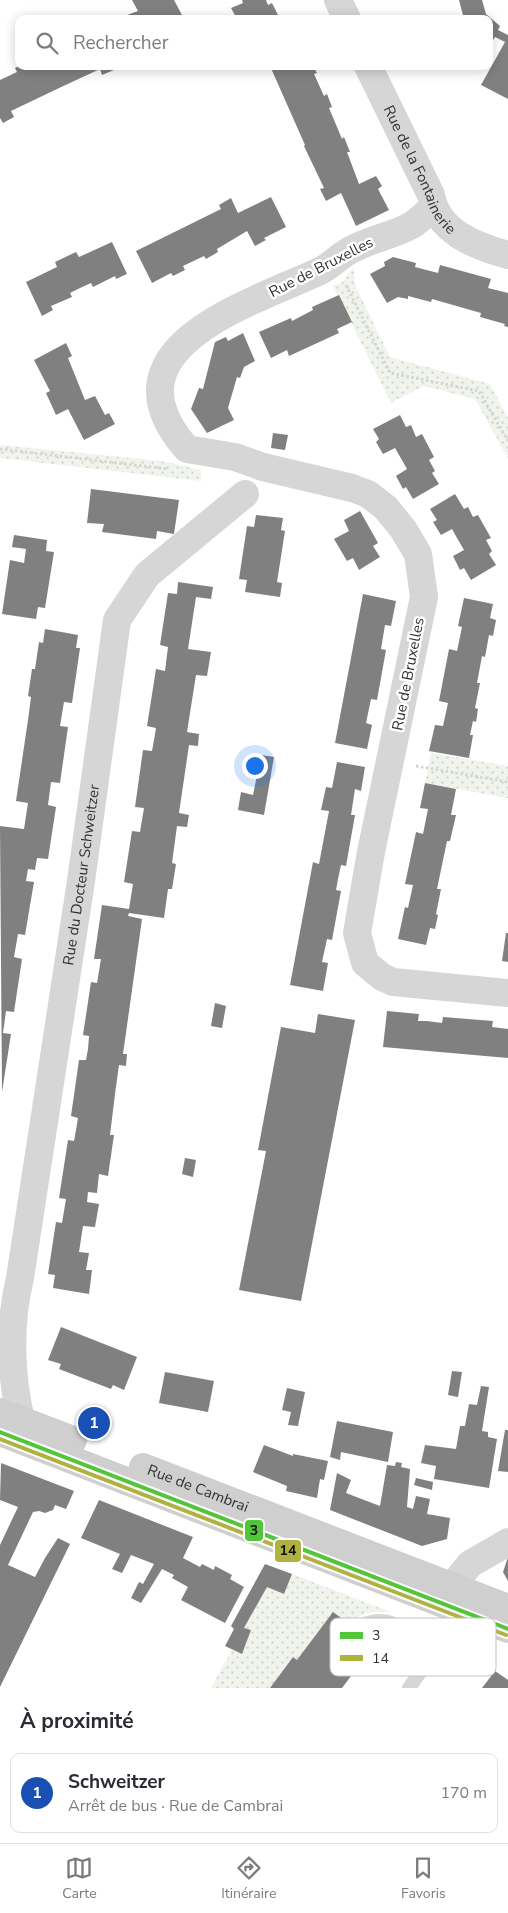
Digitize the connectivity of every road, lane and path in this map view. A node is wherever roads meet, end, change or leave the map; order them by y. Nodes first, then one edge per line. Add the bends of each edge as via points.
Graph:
1 (338, 0) edge
2 (345, 15) edge
3 (370, 70) edge
4 (433, 208) junction
5 (501, 253) edge
6 (335, 262) junction
7 (508, 440) edge
8 (0, 449) edge
9 (187, 449) junction
10 (245, 494) dead end
11 (391, 760) junction
12 (508, 782) edge
13 (508, 993) edge
14 (7, 1313) edge
15 (7, 1422) edge
16 (508, 1542) edge
17 (455, 1598) junction
18 (508, 1608) edge
19 (447, 1618) edge
20 (489, 1618) edge
21 (496, 1622) edge
22 (508, 1629) edge
23 (418, 1676) edge
24 (409, 1688) edge

1 - 2 street
3 - 4 street, Rue de la Fontainerie via 431,195
4 - 5 street, Rue de la Fontainerie via 458,236
4 - 6 street, Rue de Bruxelles via 412,225 349,251
6 - 7 path via 390,373 480,391
6 - 9 street, Rue de Bruxelles via 214,320 182,342 166,364 160,399 173,430
8 - 9 path via 176,470
9 - 11 street, Rue de Bruxelles via 235,457 352,488 386,508 403,529 418,554 424,597
10 - 14 street, Rue du Docteur Schweitzer via 147,575 117,620 20,1278
11 - 12 path
11 - 13 street, Rue de Bruxelles via 357,933 365,963 393,982
14 - 15 street, Rue du Docteur Schweitzer via 14,1379
15 - 17 main road, Rue de Cambrai
16 - 17 street via 470,1564
17 - 18 main road, Rue de Cambrai
17 - 19 lane
17 - 20 main road, Rue de Cambrai
21 - 22 main road, Rue de Cambrai
23 - 24 lane

